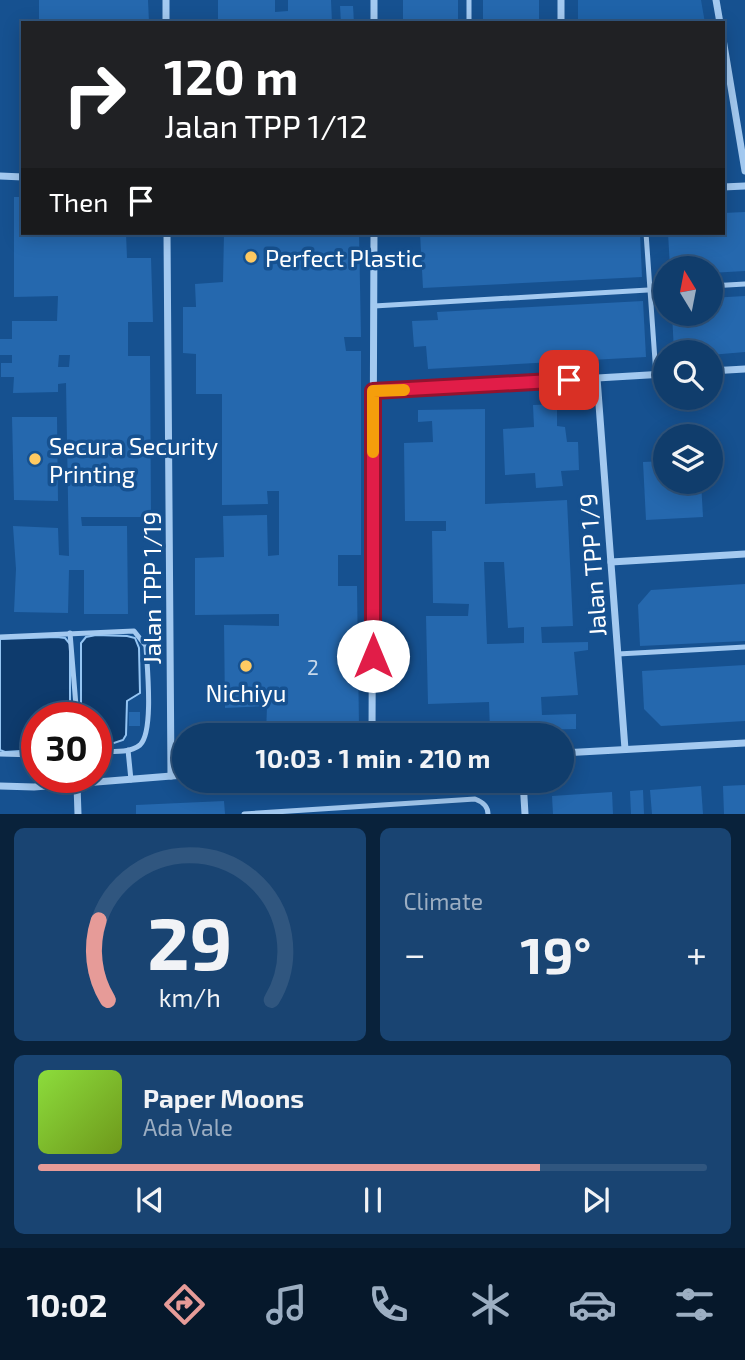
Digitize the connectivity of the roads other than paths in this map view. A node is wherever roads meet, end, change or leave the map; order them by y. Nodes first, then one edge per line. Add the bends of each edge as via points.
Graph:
1 (166, 0) edge
2 (374, 0) edge
3 (469, 0) edge
4 (561, 0) edge
5 (716, 0) edge
6 (166, 21) edge
7 (374, 21) edge
8 (469, 21) edge
9 (561, 21) edge
10 (720, 21) edge
11 (725, 51) edge
12 (745, 171) edge
13 (0, 176) edge
14 (21, 177) edge
15 (745, 186) edge
16 (725, 187) edge
17 (167, 235) edge
18 (374, 235) edge
19 (646, 235) edge
20 (745, 284) edge
21 (723, 285) edge
22 (650, 290) junction
23 (653, 290) edge
24 (374, 306) junction
25 (657, 340) edge
26 (745, 369) edge
27 (723, 371) edge
28 (653, 374) edge
29 (597, 378) junction
30 (373, 391) junction
31 (745, 554) edge
32 (611, 562) junction
33 (70, 634) junction
34 (0, 637) edge
35 (745, 647) edge
36 (618, 654) junction
37 (76, 702) edge
38 (373, 723) edge
39 (745, 743) edge
40 (625, 749) junction
41 (112, 750) edge
42 (128, 750) junction
43 (574, 752) edge
44 (0, 754) edge
45 (21, 755) edge
46 (171, 776) joint
47 (131, 779) junction
48 (112, 781) edge
49 (0, 786) edge
50 (21, 787) edge
51 (77, 793) edge
52 (524, 793) edge
53 (78, 814) edge
54 (244, 814) edge
55 (488, 814) edge
56 (526, 814) edge

1 - 6 street
2 - 7 street
3 - 8 lane
4 - 9 street
5 - 10 street
11 - 12 street
13 - 14 street
15 - 16 street
17 - 46 street, Jalan TPP 1/19
18 - 24 street
19 - 22 lane
20 - 21 lane
22 - 23 lane
22 - 24 lane
22 - 25 lane
24 - 30 street
26 - 27 street
28 - 29 street
29 - 30 street
29 - 32 street, Jalan TPP 1/9
30 - 38 street
31 - 32 street
32 - 36 street, Jalan TPP 1/9
33 - 34 lane
33 - 37 lane
33 - 42 lane via 134,631 146,646 148,729 141,744
35 - 36 lane
36 - 40 street, Jalan TPP 1/9
39 - 40 street
40 - 43 street
41 - 42 lane
42 - 47 lane
44 - 45 lane
46 - 47 street
47 - 48 street
49 - 50 street
51 - 53 street
52 - 56 street
54 - 55 lane via 475,799

